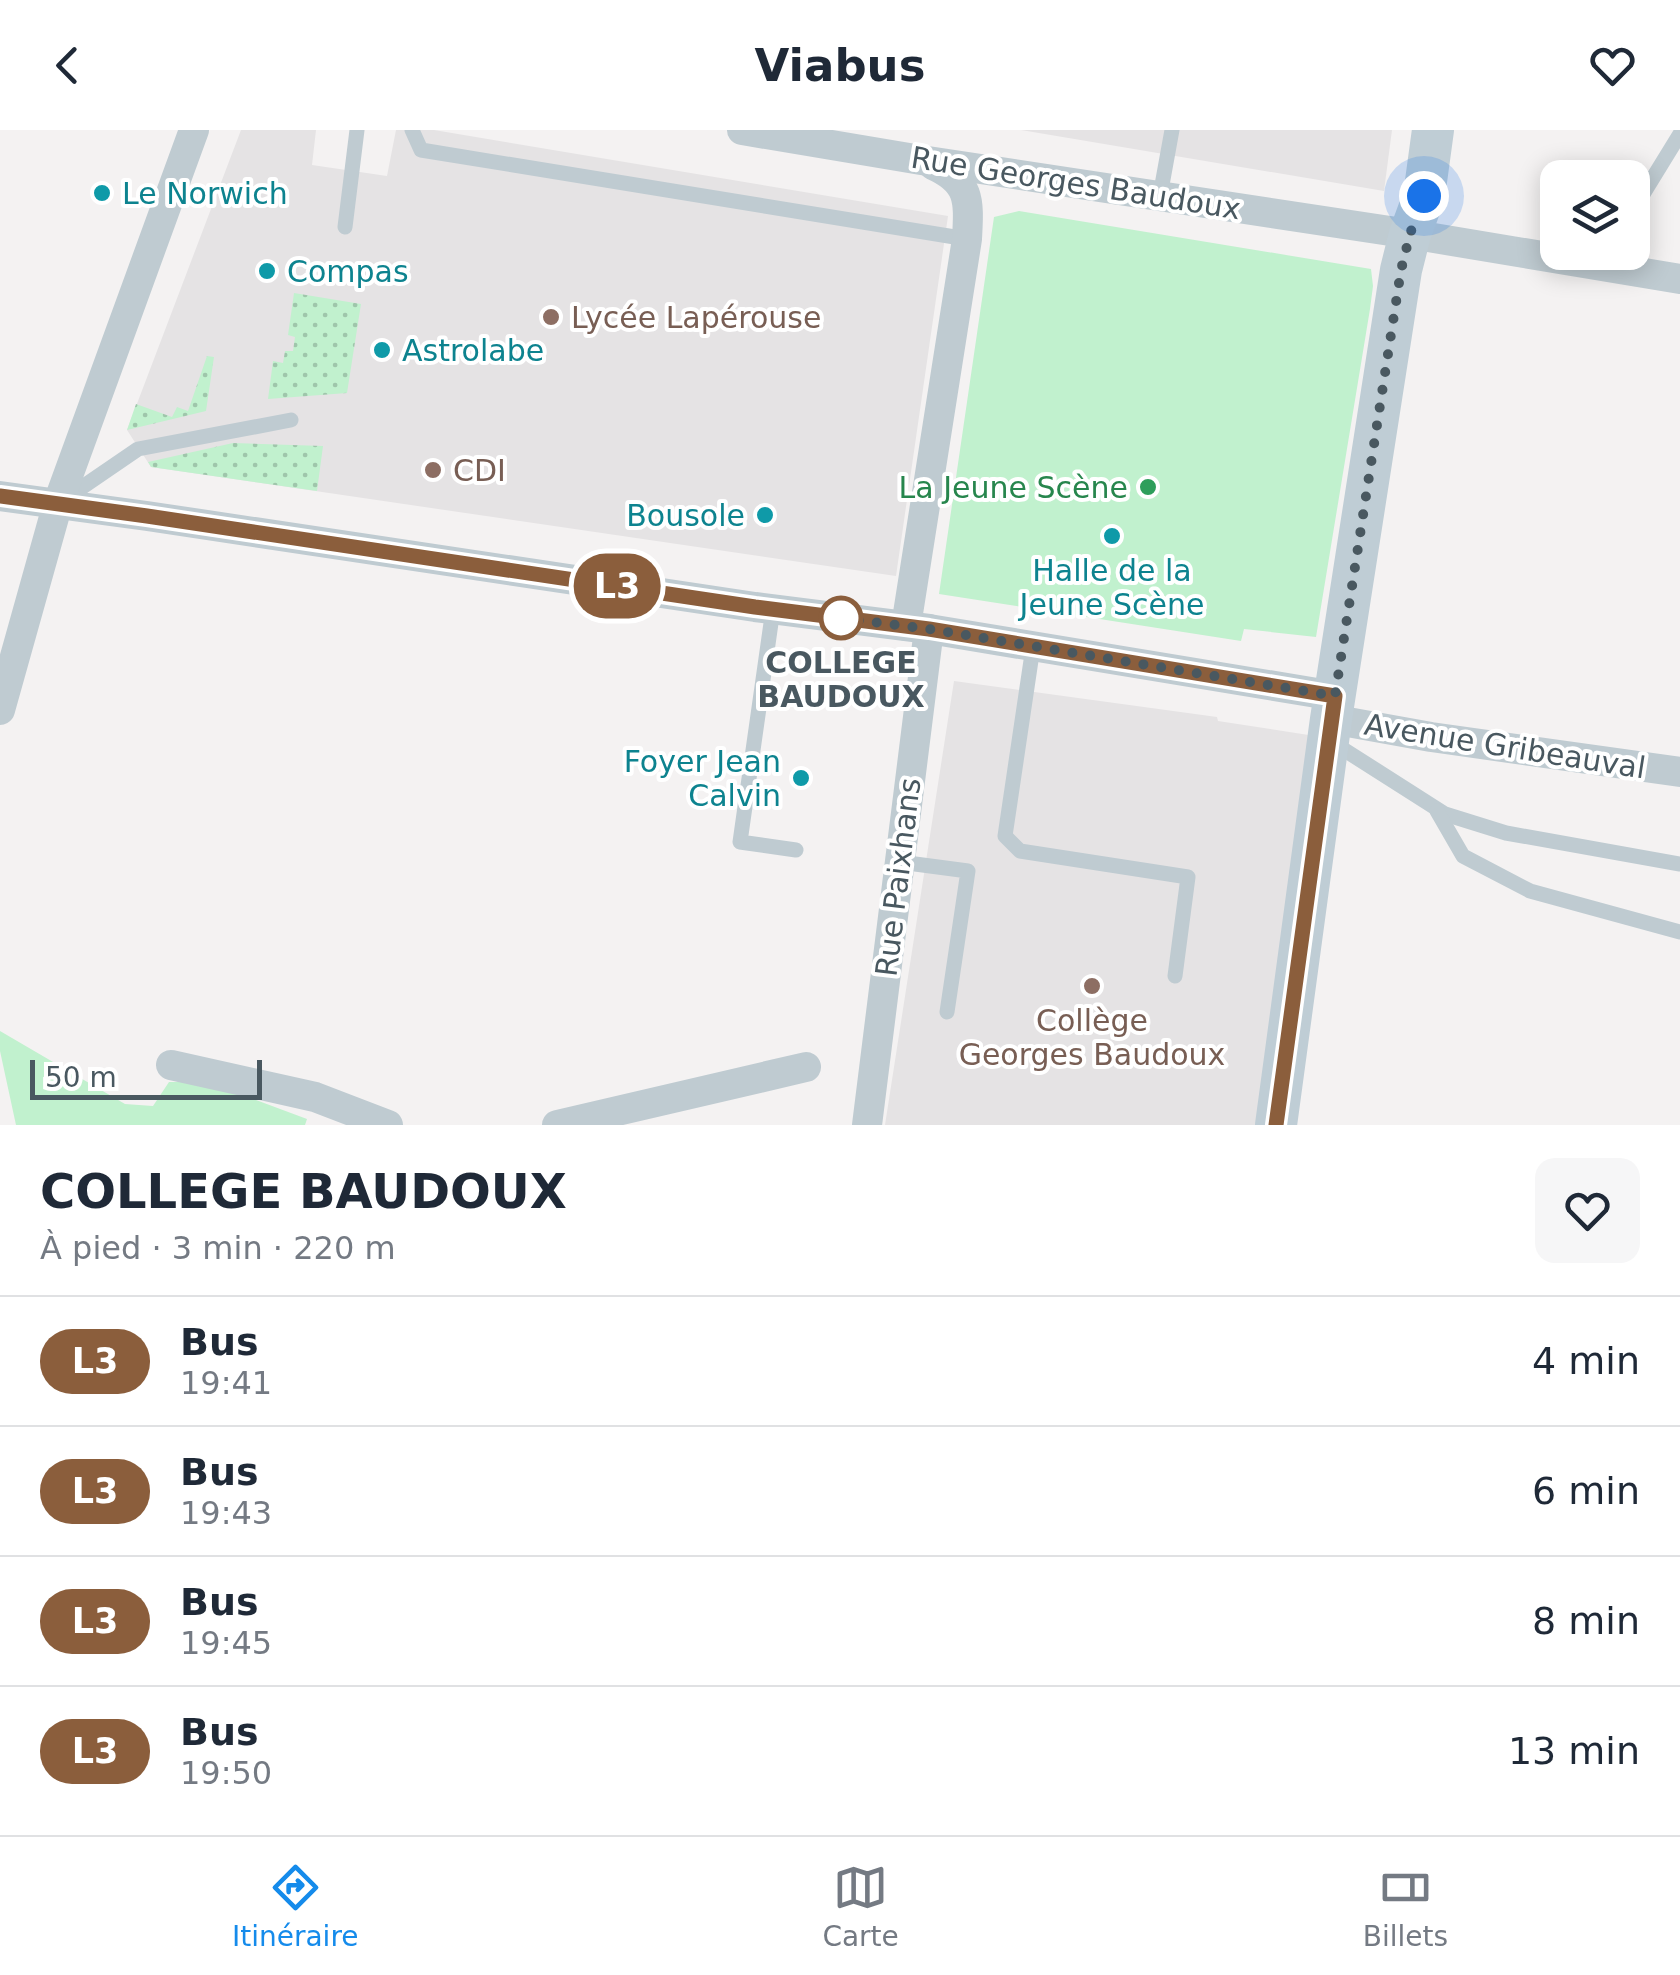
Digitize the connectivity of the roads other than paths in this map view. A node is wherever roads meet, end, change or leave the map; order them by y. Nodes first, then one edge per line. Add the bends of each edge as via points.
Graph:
1 (194, 130) edge
2 (356, 130) edge
3 (412, 130) edge
4 (742, 130) edge
5 (1172, 130) edge
6 (1434, 130) edge
7 (776, 132) edge
8 (1680, 134) edge
9 (921, 160) junction
10 (1650, 183) edge
11 (1160, 196) junction
12 (345, 227) dead end
13 (968, 239) junction
14 (1406, 252) junction
15 (1540, 257) edge
16 (1645, 270) edge
17 (1680, 280) edge
18 (291, 420) dead end
19 (0, 496) edge
20 (58, 503) junction
21 (774, 609) junction
22 (917, 628) junction
23 (1033, 646) junction
24 (0, 710) edge
25 (1332, 718) junction
26 (1680, 772) edge
27 (1435, 807) junction
28 (796, 850) dead end
29 (900, 862) junction
30 (1680, 864) edge
31 (1680, 932) edge
32 (1175, 976) dead end
33 (947, 1012) dead end
34 (171, 1065) dead end
35 (806, 1067) dead end
36 (388, 1125) edge
37 (557, 1125) edge
38 (867, 1125) edge
39 (1276, 1125) edge

1 - 20 street
2 - 12 lane
3 - 13 lane via 420,150
4 - 7 street, Rue Georges Baudoux
5 - 11 lane
6 - 14 street via 1424,196
7 - 9 street, Rue Georges Baudoux
8 - 10 lane
9 - 11 street, Rue Georges Baudoux
9 - 13 street, Rue Paixhans via 949,172 964,188
11 - 14 street, Rue Georges Baudoux
13 - 14 street, Rue Georges Baudoux via 1000,188 1031,188
13 - 22 street, Rue Paixhans
14 - 15 street
14 - 25 street
16 - 17 street
18 - 20 lane via 138,449
19 - 20 street, Avenue Gribeauval
20 - 21 street, Avenue Gribeauval
20 - 24 street
21 - 22 street, Avenue Gribeauval
21 - 28 lane via 740,842
22 - 23 street, Avenue Gribeauval
22 - 29 street, Rue Paixhans
23 - 25 street, Avenue Gribeauval
23 - 32 lane via 1005,836 1020,851 1188,878
25 - 26 street, Avenue Gribeauval
25 - 27 lane
25 - 39 street
27 - 30 lane via 1506,834
27 - 31 lane via 1463,856 1530,891
29 - 33 lane via 968,871
29 - 38 street, Rue Paixhans
34 - 36 street via 315,1098
35 - 37 street

